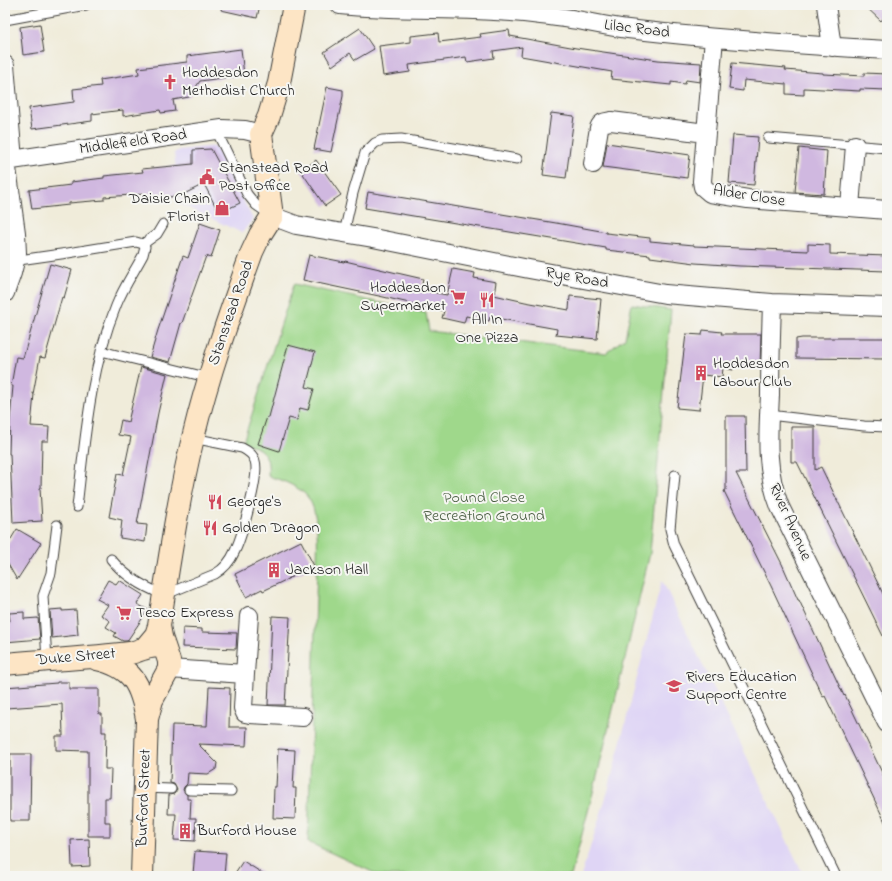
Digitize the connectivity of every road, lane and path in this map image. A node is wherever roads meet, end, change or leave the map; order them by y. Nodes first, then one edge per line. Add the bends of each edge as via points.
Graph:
1 (86, 5) edge
2 (294, 5) edge
3 (340, 5) edge
4 (826, 5) edge
5 (5, 20) edge
6 (714, 38) junction
7 (832, 47) junction
8 (887, 50) edge
9 (5, 65) edge
10 (216, 130) junction
11 (706, 133) junction
12 (261, 134) junction
13 (768, 138) dead end
14 (855, 145) junction
15 (887, 148) edge
16 (517, 159) dead end
17 (8, 160) edge
18 (593, 164) dead end
19 (850, 207) junction
20 (887, 210) edge
21 (272, 216) junction
22 (163, 224) dead end
23 (344, 233) junction
24 (143, 244) junction
25 (10, 262) edge
26 (5, 293) edge
27 (772, 303) junction
28 (887, 307) edge
29 (100, 351) junction
30 (210, 378) junction
31 (769, 415) junction
32 (887, 427) edge
33 (193, 438) junction
34 (675, 475) dead end
35 (77, 507) dead end
36 (58, 525) dead end
37 (111, 559) dead end
38 (164, 595) junction
39 (249, 616) dead end
40 (160, 655) junction
41 (90, 657) junction
42 (47, 660) junction
43 (5, 664) edge
44 (245, 674) junction
45 (303, 717) dead end
46 (147, 720) junction
47 (887, 723) edge
48 (144, 788) junction
49 (171, 789) dead end
50 (189, 790) dead end
51 (231, 791) dead end
52 (146, 872) edge
53 (836, 876) edge

1 - 5 lane
2 - 12 street via 279,83
3 - 6 street, Lilac Road via 523,13 627,29
4 - 7 street
6 - 7 street, Lilac Road
6 - 11 street, Alder Close
7 - 8 street, Lilac Road
9 - 17 street
10 - 12 street, Middlefield Road via 232,129
10 - 17 street, Middlefield Road
10 - 21 lane via 247,194 256,205
11 - 18 street via 605,122 599,128
11 - 19 street, Alder Close via 702,181 710,193 748,199
12 - 21 street
13 - 14 lane
14 - 15 lane
14 - 19 street
16 - 23 lane via 401,139 382,140 375,143 365,154
17 - 25 street via 17,245
19 - 20 street, Alder Close
21 - 23 street, Rye Road via 296,225
21 - 30 street, Stanstead Road via 252,252
22 - 24 lane via 157,234
23 - 27 street, Rye Road via 665,294
24 - 25 lane via 136,242
24 - 29 lane via 145,251 116,306
25 - 26 street
27 - 28 street, Rye Road
27 - 31 street, River Avenue
29 - 30 lane
29 - 35 lane via 87,413
30 - 33 street, Stanstead Road
31 - 32 lane
31 - 47 street, River Avenue via 769,465 774,493
33 - 38 street, Stanstead Road
33 - 38 lane via 252,454 256,464 255,479 239,542 221,571
34 - 53 lane via 670,529 674,545
36 - 42 lane via 51,573 43,596
37 - 38 lane via 136,582
38 - 40 street, Stanstead Road via 159,626 162,641
39 - 44 street
40 - 41 street, Duke Street via 140,650
40 - 44 street
40 - 46 street, Burford Street
41 - 42 street, Duke Street
41 - 46 street, Burford Street via 108,661 130,674 136,681
42 - 43 street, Duke Street
44 - 45 street via 245,713
46 - 48 street, Burford Street
48 - 49 lane
48 - 52 street, Burford Street
50 - 51 lane

